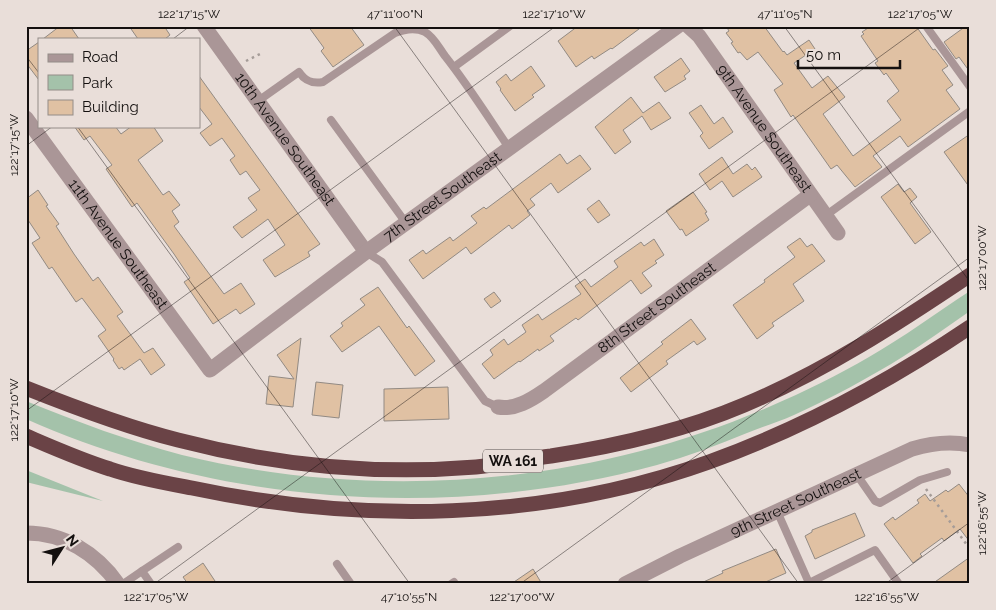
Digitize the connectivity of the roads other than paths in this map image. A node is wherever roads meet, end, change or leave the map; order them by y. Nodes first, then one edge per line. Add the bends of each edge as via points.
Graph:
1 (204, 26) edge
2 (510, 26) edge
3 (678, 26) edge
4 (688, 26) edge
5 (928, 27) edge
6 (454, 67) junction
7 (970, 86) edge
8 (258, 101) junction
9 (970, 111) edge
10 (26, 118) edge
11 (330, 120) dead end
12 (509, 148) junction
13 (810, 195) junction
14 (825, 216) junction
15 (406, 223) junction
16 (838, 233) dead end
17 (366, 252) junction
18 (970, 275) edge
19 (970, 327) edge
20 (210, 370) joint
21 (26, 388) edge
22 (498, 408) joint
23 (26, 436) edge
24 (970, 445) edge
25 (946, 472) dead end
26 (857, 475) junction
27 (777, 511) junction
28 (26, 533) edge
29 (178, 546) dead end
30 (337, 564) dead end
31 (142, 571) junction
32 (808, 583) edge
33 (118, 584) edge
34 (123, 584) edge
35 (151, 584) edge
36 (350, 584) edge
37 (625, 584) edge
38 (899, 584) edge

1 - 8 street, 10th Avenue Southeast
2 - 6 lane
3 - 12 street, 7th Street Southeast
4 - 13 street, 9th Avenue Southeast via 699,36
5 - 7 lane
6 - 8 lane via 426,33 406,29 395,33 329,79 310,82 299,72
6 - 12 lane
8 - 17 street, 10th Avenue Southeast
9 - 14 lane
10 - 20 street, 11th Avenue Southeast
11 - 15 lane
12 - 15 street, 7th Street Southeast
13 - 14 street, 9th Avenue Southeast
13 - 22 street, 8th Street Southeast via 536,396 516,406
14 - 16 street, 9th Avenue Southeast
15 - 17 street, 7th Street Southeast
17 - 20 street, 7th Street Southeast
17 - 22 lane via 382,262 486,401
18 - 21 highway, WA 161 via 862,346 743,406 623,443 477,467 388,470 313,465 242,454 123,424
19 - 23 highway via 890,379 832,410 707,463 606,490 511,507 397,512 321,508 228,496 111,470
24 - 26 street, 9th Street Southeast via 942,442 926,445
25 - 26 lane via 920,480 880,503 875,501
26 - 27 street, 9th Street Southeast
27 - 32 lane
27 - 37 street, 9th Street Southeast
28 - 33 street via 50,535 76,546 97,560
29 - 31 lane
30 - 36 lane
31 - 34 lane
31 - 35 lane
32 - 38 lane via 875,550

